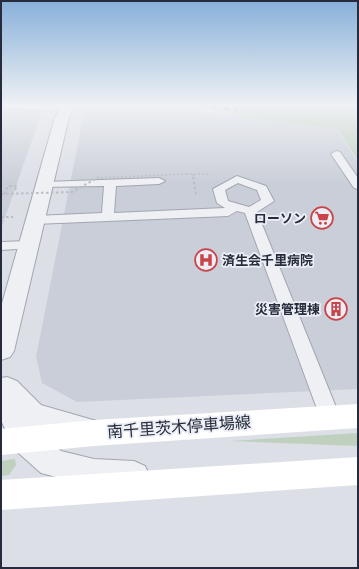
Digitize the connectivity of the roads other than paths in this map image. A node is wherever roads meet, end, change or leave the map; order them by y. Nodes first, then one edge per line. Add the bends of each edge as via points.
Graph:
1 (58, 131) edge
2 (336, 154) dead end
3 (159, 181) dead end
4 (110, 183) junction
5 (44, 186) junction
6 (358, 186) edge
7 (108, 217) junction
8 (35, 220) junction
9 (28, 245) junction
10 (1, 246) edge
11 (1, 351) edge
12 (1, 382) edge
13 (1, 389) edge
14 (358, 416) edge
15 (330, 417) junction
16 (94, 433) junction
17 (13, 441) edge
18 (358, 471) edge
19 (187, 481) junction
20 (1, 494) edge

1 - 5 street
2 - 6 lane
3 - 4 lane
4 - 5 lane
4 - 7 lane
5 - 8 street
7 - 8 lane
7 - 15 lane via 228,212 242,209
8 - 9 street
9 - 10 lane
9 - 11 street
12 - 16 street via 32,414
13 - 17 street
14 - 15 main road, 南千里茨木停車場線
15 - 16 main road, 南千里茨木停車場線
16 - 17 main road, 南千里茨木停車場線
17 - 19 street via 52,462 94,473
18 - 19 main road
19 - 20 main road

